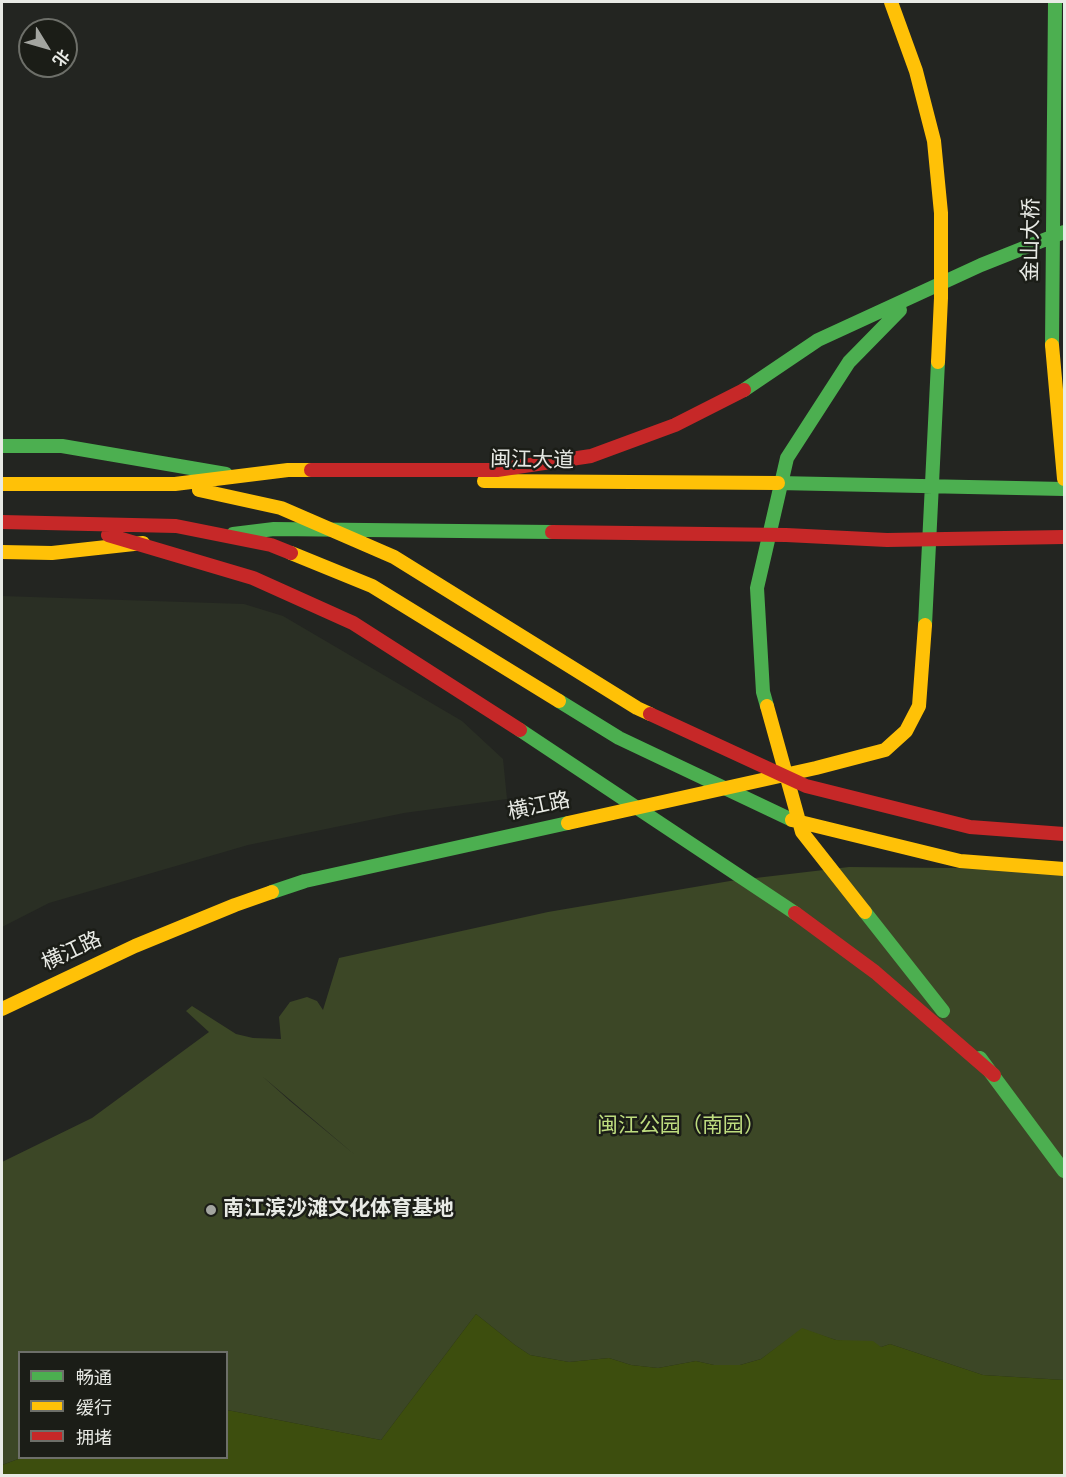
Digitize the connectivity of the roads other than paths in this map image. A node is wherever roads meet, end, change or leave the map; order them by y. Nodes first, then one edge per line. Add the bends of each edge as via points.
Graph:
1 (891, 2) edge
2 (1055, 2) edge
3 (1065, 232) edge
4 (912, 298) junction
5 (2, 446) edge
6 (1065, 479) edge
7 (2, 484) edge
8 (174, 484) junction
9 (931, 486) junction
10 (1065, 489) edge
11 (2, 522) edge
12 (66, 523) junction
13 (1065, 537) edge
14 (928, 540) junction
15 (2, 552) edge
16 (1065, 834) edge
17 (1065, 869) edge
18 (2, 1009) edge
19 (994, 1075) junction
20 (1065, 1170) edge

1 - 9 main road, 横江路 via 916,71 934,141 941,213 941,298
2 - 6 main road, 金山大桥 via 1052,333
3 - 4 main road
4 - 8 main road via 818,340 752,386 675,425 591,456 497,470 288,470
4 - 19 main road via 849,362 787,458 757,588 763,692 802,832
5 - 9 main road, 闽江大道 via 62,446 273,482
7 - 8 main road
8 - 16 main road via 281,508 394,557 637,708 806,786 970,827
9 - 10 main road, 闽江大道
9 - 14 main road, 横江路
11 - 12 main road
12 - 17 main road via 176,526 271,544 372,586 619,738 795,821 960,861
12 - 19 main road via 253,578 353,623 773,897 875,972
13 - 14 main road
14 - 15 main road via 286,530 52,553
14 - 18 main road, 横江路 via 919,706 906,731 885,750 305,881 135,946
19 - 20 main road

